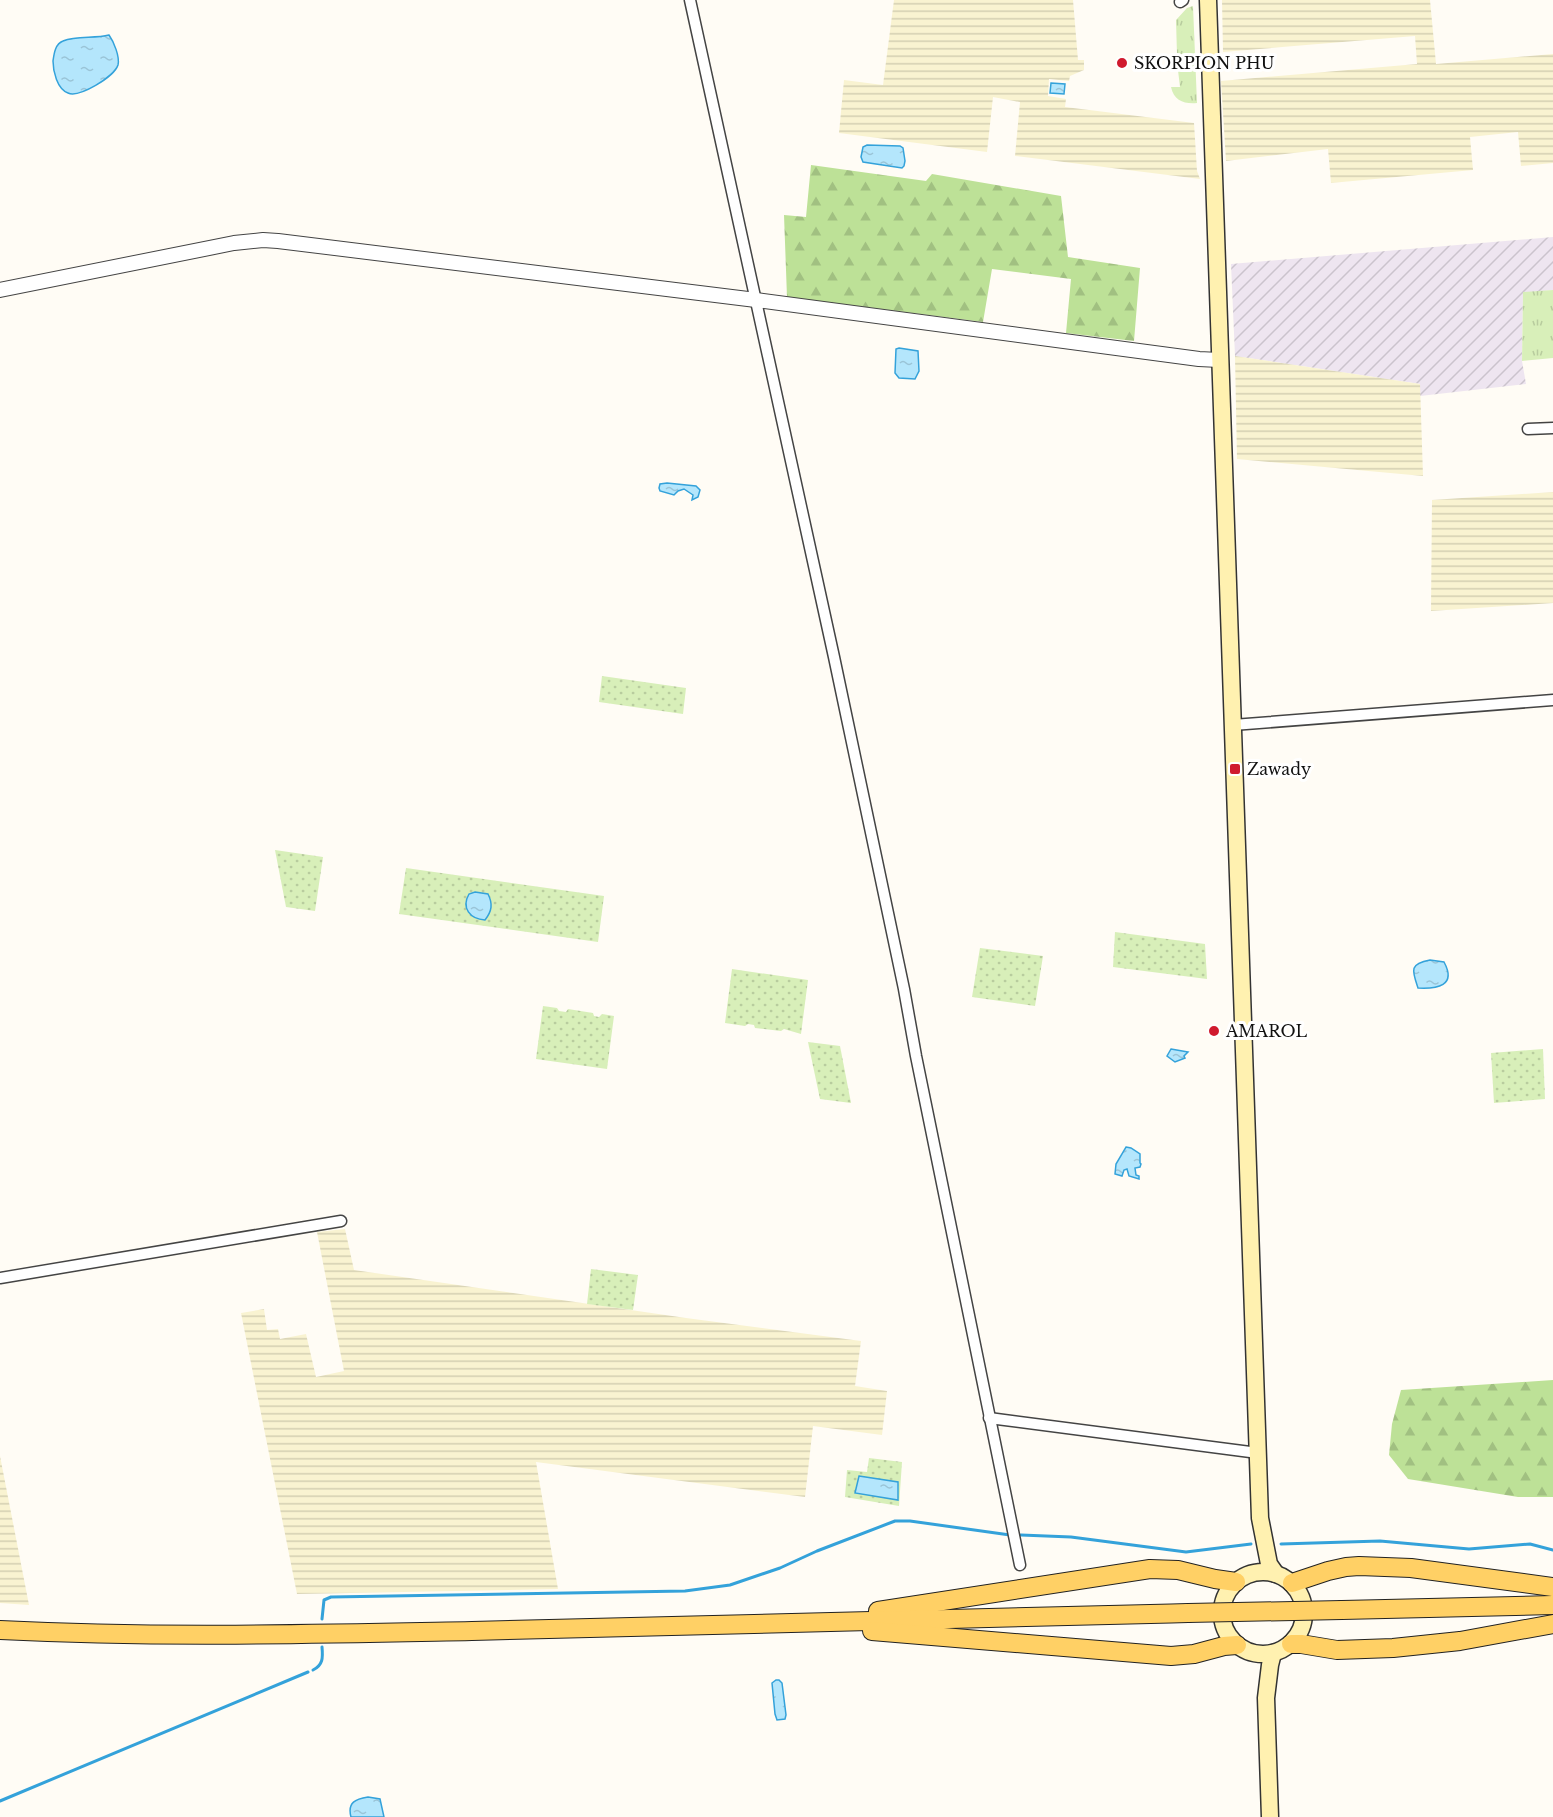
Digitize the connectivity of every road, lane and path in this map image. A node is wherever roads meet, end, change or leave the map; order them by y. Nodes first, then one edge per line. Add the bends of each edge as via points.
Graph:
1 (690, 0) edge
2 (1208, 0) edge
3 (0, 290) edge
4 (756, 300) junction
5 (1220, 360) junction
6 (1553, 428) edge
7 (1528, 429) dead end
8 (1553, 700) edge
9 (1233, 724) junction
10 (340, 1221) dead end
11 (0, 1278) edge
12 (989, 1418) junction
13 (1258, 1453) junction
14 (1260, 1518) junction
15 (1020, 1565) dead end
16 (1276, 1574) junction
17 (1242, 1578) junction
18 (1292, 1583) junction
19 (1553, 1587) edge
20 (1553, 1605) edge
21 (805, 1623) junction
22 (1553, 1624) edge
23 (0, 1630) edge
24 (1291, 1644) junction
25 (1237, 1646) junction
26 (1273, 1653) junction
27 (1254, 1654) junction
28 (1266, 1698) junction
29 (1270, 1817) edge

1 - 4 street
2 - 5 main road
3 - 4 street via 225,244 263,240
4 - 5 street
4 - 12 street via 899,967
5 - 9 main road
6 - 7 street
8 - 9 street
9 - 13 main road
10 - 11 street
12 - 13 street
12 - 15 street
13 - 14 main road
14 - 16 main road via 1267,1558
14 - 17 main road via 1255,1564
16 - 17 main road via 1262,1572
16 - 18 main road
17 - 21 main road via 1215,1579 1178,1570 1150,1569
17 - 25 main road via 1229,1589 1222,1608 1225,1629
18 - 19 main road via 1346,1567 1382,1566
18 - 24 main road via 1300,1594 1304,1620
20 - 21 main road, bridge
21 - 23 main road via 270,1635
21 - 25 main road via 1151,1655 1194,1654
22 - 24 main road via 1461,1641 1393,1648 1337,1650
24 - 26 main road
25 - 27 main road
26 - 27 main road
26 - 28 main road
27 - 28 main road
28 - 29 main road

